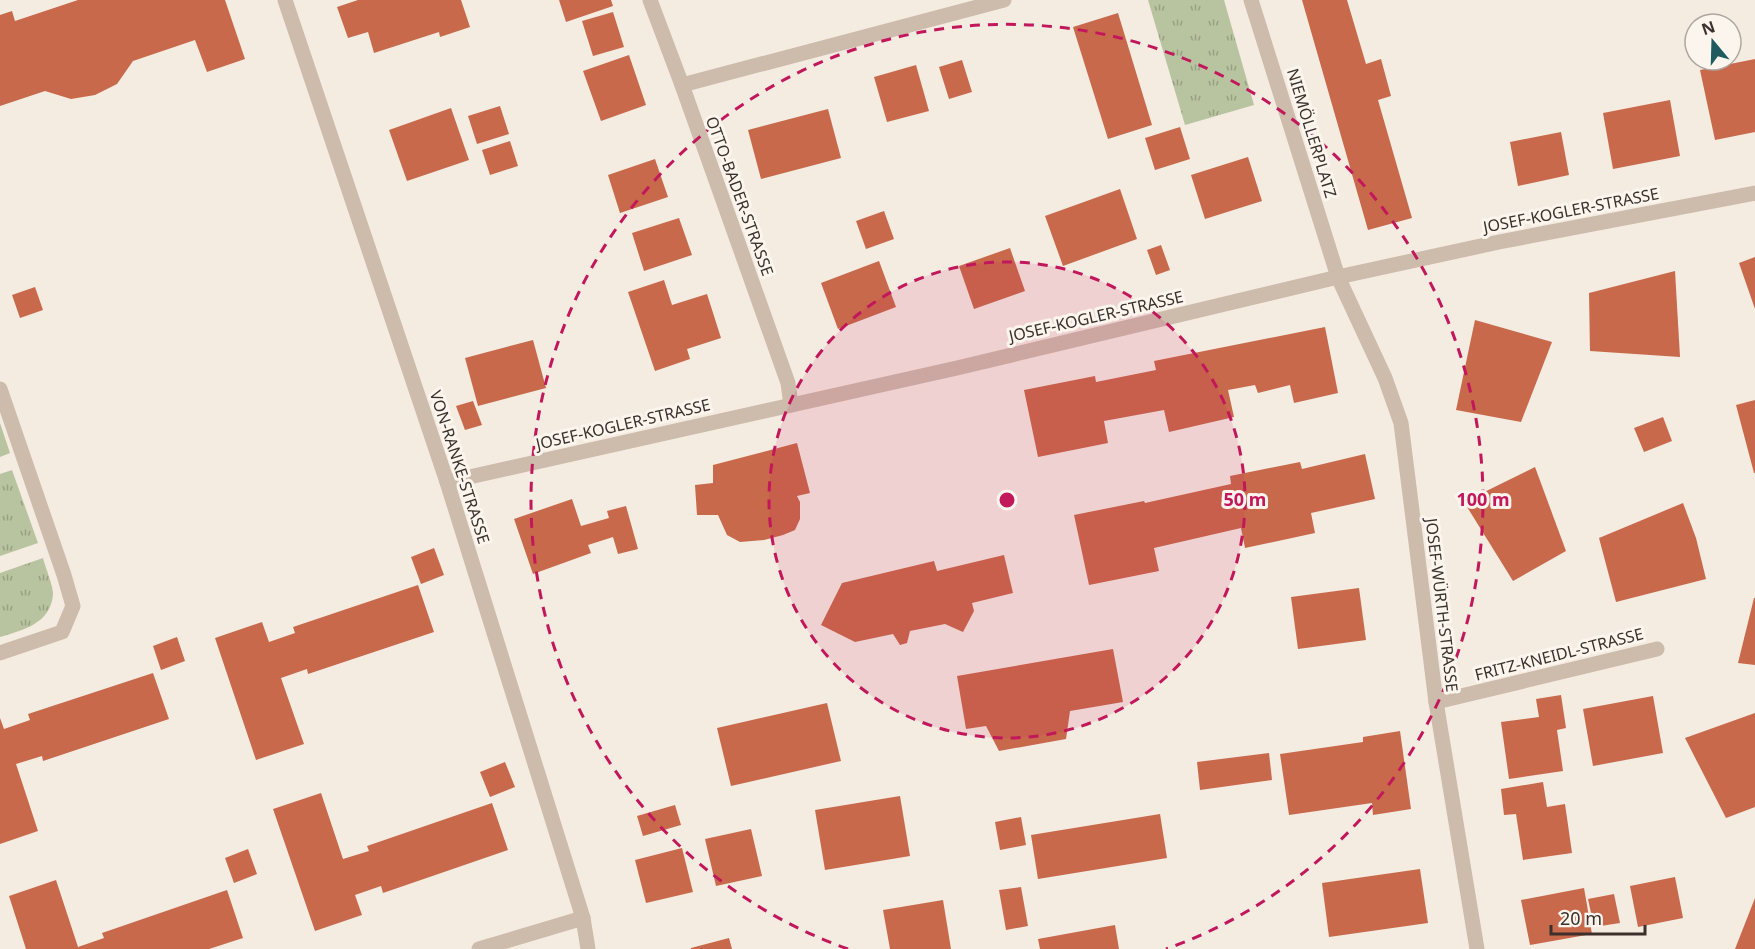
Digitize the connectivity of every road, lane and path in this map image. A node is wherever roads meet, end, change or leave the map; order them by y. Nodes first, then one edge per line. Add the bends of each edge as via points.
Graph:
1 (285, 0) edge
2 (650, 0) edge
3 (1004, 0) edge
4 (1251, 0) edge
5 (682, 85) junction
6 (1755, 193) edge
7 (1338, 277) junction
8 (0, 389) edge
9 (791, 405) junction
10 (447, 482) junction
11 (1657, 649) dead end
12 (0, 653) edge
13 (1436, 702) junction
14 (583, 918) junction
15 (479, 949) edge
16 (588, 949) edge
17 (1478, 949) edge

1 - 10 street, VON-RANKE-STRASSE
2 - 5 street, OTTO-BADER-STRASSE
3 - 5 street
4 - 7 street, NIEMÖLLERPLATZ
5 - 9 street, OTTO-BADER-STRASSE via 788,383
6 - 7 street, JOSEF-KOGLER-STRASSE
7 - 9 street, JOSEF-KOGLER-STRASSE
7 - 13 street, JOSEF-WÜRTH-STRASSE via 1385,378 1401,423
8 - 12 street via 73,606 62,632
9 - 10 street, JOSEF-KOGLER-STRASSE
10 - 14 street, VON-RANKE-STRASSE
11 - 13 street, FRITZ-KNEIDL-STRASSE
13 - 17 street, JOSEF-WÜRTH-STRASSE
14 - 15 street
14 - 16 street, VON-RANKE-STRASSE

